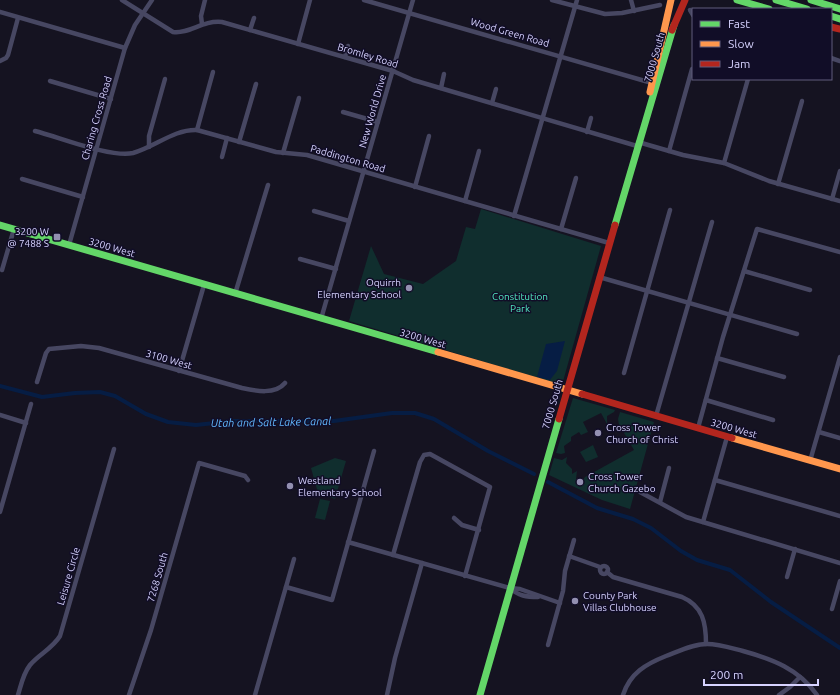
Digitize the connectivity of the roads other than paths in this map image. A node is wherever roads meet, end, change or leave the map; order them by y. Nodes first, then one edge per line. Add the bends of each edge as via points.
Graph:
1 (122, 0) edge
2 (152, 0) edge
3 (205, 0) edge
4 (310, 0) edge
5 (364, 0) edge
6 (413, 0) edge
7 (552, 0) edge
8 (577, 0) edge
9 (631, 0) edge
10 (672, 0) edge
11 (681, 0) edge
12 (685, 0) edge
13 (737, 0) edge
14 (776, 0) edge
15 (811, 0) edge
16 (660, 5) dead end
17 (575, 7) junction
18 (765, 8) edge
19 (804, 8) edge
20 (840, 8) edge
21 (634, 11) junction
22 (0, 12) edge
23 (143, 13) junction
24 (410, 13) junction
25 (18, 18) junction
26 (254, 18) dead end
27 (202, 24) junction
28 (250, 30) junction
29 (672, 30) junction
30 (298, 44) junction
31 (348, 46) dead end
32 (125, 48) junction
33 (561, 56) junction
34 (345, 57) junction
35 (0, 61) edge
36 (692, 69) edge
37 (393, 71) junction
38 (213, 72) dead end
39 (444, 74) dead end
40 (165, 79) dead end
41 (748, 80) edge
42 (50, 81) dead end
43 (652, 83) junction
44 (256, 84) dead end
45 (440, 88) junction
46 (496, 89) dead end
47 (299, 98) dead end
48 (111, 99) junction
49 (802, 101) dead end
50 (492, 103) junction
51 (343, 112) dead end
52 (591, 118) dead end
53 (645, 119) junction
54 (542, 120) junction
55 (378, 122) junction
56 (35, 130) dead end
57 (197, 130) junction
58 (587, 132) junction
59 (429, 136) dead end
60 (227, 138) junction
61 (240, 142) junction
62 (638, 144) junction
63 (149, 147) junction
64 (97, 148) junction
65 (479, 150) dead end
66 (669, 151) junction
67 (283, 153) junction
68 (222, 157) dead end
69 (724, 163) junction
70 (364, 171) junction
71 (840, 171) edge
72 (576, 178) dead end
73 (22, 180) dead end
74 (778, 184) junction
75 (268, 185) dead end
76 (415, 186) junction
77 (83, 197) junction
78 (832, 199) junction
79 (465, 201) junction
80 (840, 201) edge
81 (670, 210) dead end
82 (314, 211) dead end
83 (514, 216) junction
84 (349, 221) junction
85 (712, 222) dead end
86 (0, 225) edge
87 (14, 229) junction
88 (560, 229) junction
89 (609, 243) junction
90 (69, 245) junction
91 (840, 252) edge
92 (300, 258) dead end
93 (336, 269) junction
94 (2, 270) dead end
95 (744, 271) junction
96 (599, 277) junction
97 (204, 285) junction
98 (810, 290) dead end
99 (647, 291) junction
100 (235, 294) junction
101 (689, 303) junction
102 (731, 315) junction
103 (321, 319) junction
104 (797, 334) dead end
105 (840, 357) edge
106 (718, 358) junction
107 (179, 371) junction
108 (624, 373) dead end
109 (784, 377) dead end
110 (37, 382) dead end
111 (285, 383) dead end
112 (566, 391) junction
113 (706, 400) junction
114 (31, 404) dead end
115 (0, 415) edge
116 (656, 416) junction
117 (773, 420) dead end
118 (26, 423) junction
119 (698, 428) junction
120 (819, 432) junction
121 (727, 437) junction
122 (840, 438) edge
123 (114, 449) dead end
124 (374, 451) dead end
125 (810, 461) junction
126 (669, 468) dead end
127 (840, 469) edge
128 (248, 480) dead end
129 (715, 480) junction
130 (640, 492) dead end
131 (660, 502) junction
132 (0, 512) edge
133 (840, 516) edge
134 (454, 518) dead end
135 (703, 522) junction
136 (478, 530) junction
137 (574, 540) dead end
138 (348, 542) junction
139 (795, 549) junction
140 (393, 555) junction
141 (569, 556) junction
142 (294, 559) dead end
143 (422, 563) junction
144 (840, 563) edge
145 (466, 576) junction
146 (787, 577) dead end
147 (840, 581) edge
148 (286, 587) junction
149 (510, 588) junction
150 (560, 603) junction
151 (832, 609) dead end
152 (706, 644) junction
153 (548, 645) dead end
154 (800, 677) junction
155 (18, 695) edge
156 (129, 695) edge
157 (255, 695) edge
158 (387, 695) edge
159 (480, 695) edge
160 (623, 695) edge
161 (778, 695) edge
162 (817, 695) edge

1 - 23 street, Bromley Road
2 - 23 street, Charing Cross Road
3 - 27 street
4 - 30 street
5 - 24 street, Wood Green Road
6 - 24 street, New World Drive
7 - 17 street
8 - 17 street
9 - 21 street
10 - 43 main road, 7000 South
11 - 29 main road, 7000 South
12 - 29 main road
13 - 18 main road
14 - 19 main road
15 - 20 main road
16 - 21 street
17 - 21 street via 605,14
17 - 33 street
22 - 25 street
23 - 27 street, Bromley Road via 173,32 188,30
23 - 32 street, Charing Cross Road
24 - 33 street, Wood Green Road
24 - 37 street, New World Drive
25 - 32 street
25 - 35 street via 8,55
26 - 28 street
27 - 28 street, Bromley Road via 222,22
28 - 30 street, Bromley Road
29 - 53 main road, 7000 South
30 - 34 street, Bromley Road
31 - 34 street
32 - 48 street, Charing Cross Road
33 - 43 street, Wood Green Road
33 - 54 street
34 - 37 street, Bromley Road
36 - 66 street
37 - 45 street, Bromley Road
37 - 55 street, New World Drive
38 - 57 street
39 - 45 street
40 - 63 street via 149,136
41 - 69 street
42 - 48 street
43 - 53 main road, 7000 South via 644,113
44 - 61 street
45 - 50 street, Bromley Road
46 - 50 street
47 - 67 street
48 - 64 street, Charing Cross Road
49 - 74 street
50 - 54 street, Bromley Road
51 - 55 street
52 - 58 street
53 - 62 main road, 7000 South
54 - 58 street, Bromley Road
54 - 83 street
55 - 70 street, New World Drive
56 - 64 street, Paddington Road
57 - 60 street, Paddington Road
57 - 63 street, Paddington Road via 186,131
58 - 62 street, Bromley Road
59 - 76 street
60 - 61 street, Paddington Road
60 - 68 street
61 - 67 street, Paddington Road
62 - 66 street, Bromley Road
62 - 89 main road, 7000 South
63 - 64 street, Paddington Road via 125,154 110,153
64 - 77 street, Charing Cross Road
65 - 79 street
66 - 69 street, Bromley Road
67 - 70 street, Paddington Road via 307,155
69 - 74 street, Bromley Road
70 - 76 street, Paddington Road
70 - 84 street, New World Drive
71 - 78 street
72 - 88 street
73 - 77 street
74 - 78 street, Bromley Road
75 - 100 street
76 - 79 street, Paddington Road
77 - 90 street, Charing Cross Road
78 - 80 street, Bromley Road
79 - 83 street, Paddington Road
81 - 99 street
82 - 84 street
83 - 88 street, Paddington Road
84 - 93 street, New World Drive
85 - 101 street
86 - 87 main road, 3200 West
87 - 90 main road, 3200 West
87 - 94 street
88 - 89 street, Paddington Road
89 - 96 main road, 7000 South
90 - 97 main road, 3200 West
91 - 95 street via 757,229
92 - 93 street
93 - 103 street, New World Drive
95 - 98 street
95 - 102 street
96 - 99 street
96 - 112 main road, 7000 South
97 - 100 main road, 3200 West
97 - 107 street
99 - 101 street
99 - 108 street
100 - 103 main road, 3200 West
101 - 102 street
101 - 116 street
102 - 104 street
102 - 106 street
103 - 112 main road, 3200 West
105 - 120 street
106 - 109 street
106 - 113 street
107 - 110 street, 3100 West via 91,346 52,348 47,351
107 - 111 street, 3100 West via 254,390 277,390
112 - 116 main road, 3200 West
112 - 149 main road, 7000 South
113 - 117 street
113 - 119 street
114 - 118 street
115 - 118 street
116 - 119 main road, 3200 West
118 - 132 street
119 - 121 main road, 3200 West
120 - 122 street
120 - 125 street
121 - 125 main road, 3200 West
121 - 129 street
123 - 155 street, Leisure Circle via 60,636 29,666 22,678
124 - 138 street
125 - 127 main road, 3200 West
126 - 131 street
128 - 156 street, 7268 South via 245,476 199,463 151,630
129 - 133 street
129 - 135 street
130 - 131 street
131 - 135 street via 677,513
134 - 136 street via 462,525
135 - 139 street
136 - 140 street via 490,487 427,454 420,462
136 - 145 street
137 - 141 street
138 - 140 street
138 - 148 street via 332,600
139 - 144 street
139 - 146 street
140 - 143 street
141 - 150 street
141 - 152 street via 600,567 606,566 607,572 613,577 692,601 704,618
142 - 148 street
143 - 145 street
143 - 158 street
145 - 149 street
147 - 151 street
148 - 157 street
149 - 150 street via 516,594
149 - 159 main road, 7000 South
150 - 153 street
152 - 154 street via 726,646 770,659
152 - 160 street via 685,648 649,663 633,676
154 - 161 street
154 - 162 street

